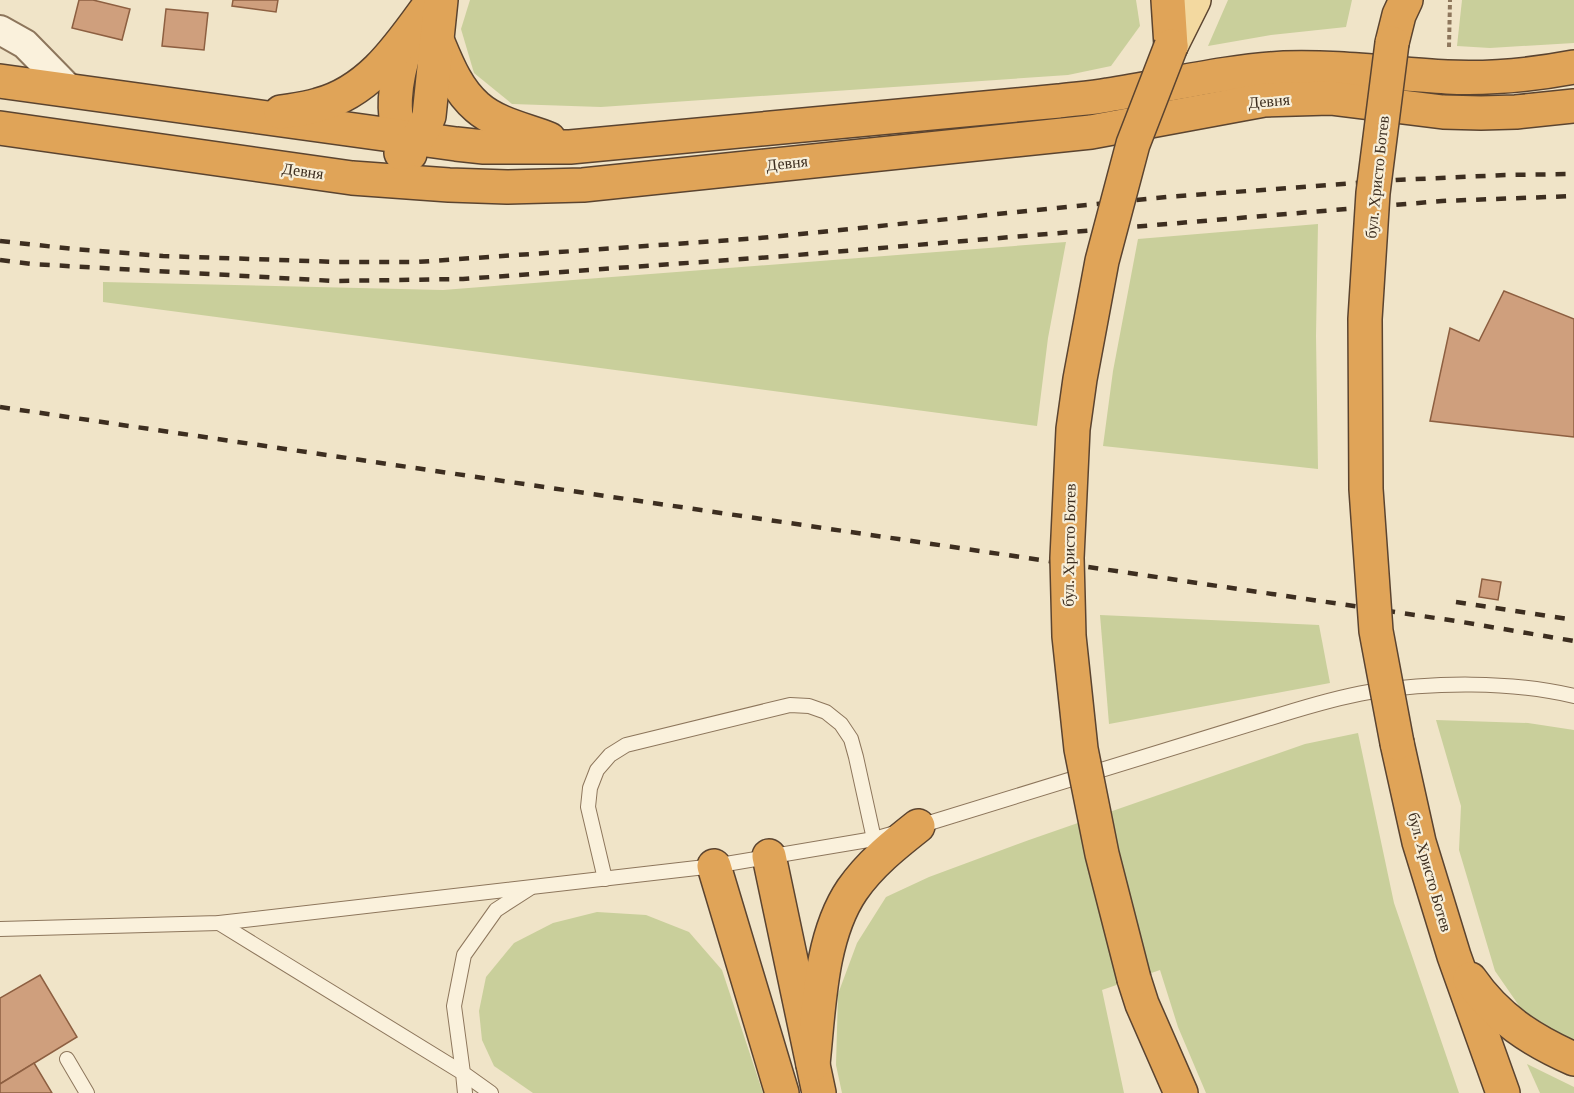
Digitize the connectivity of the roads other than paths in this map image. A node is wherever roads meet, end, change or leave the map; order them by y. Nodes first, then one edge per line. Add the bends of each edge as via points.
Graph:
1 (433, 0) edge
2 (441, 0) edge
3 (1168, 0) edge
4 (1194, 0) edge
5 (1400, 15) edge
6 (0, 30) edge
7 (423, 37) junction
8 (1171, 46) junction
9 (1574, 67) edge
10 (0, 81) edge
11 (71, 91) junction
12 (1574, 106) edge
13 (253, 116) junction
14 (0, 128) edge
15 (409, 142) junction
16 (570, 147) junction
17 (352, 178) junction
18 (449, 186) junction
19 (1574, 696) edge
20 (918, 826) junction
21 (874, 839) junction
22 (770, 856) junction
23 (714, 866) junction
24 (605, 879) junction
25 (534, 885) junction
26 (219, 923) junction
27 (0, 928) edge
28 (1454, 956) junction
29 (1138, 992) junction
30 (67, 1059) dead end
31 (1574, 1059) edge
32 (463, 1073) junction
33 (816, 1079) edge
34 (87, 1093) edge
35 (465, 1093) edge
36 (491, 1093) edge
37 (782, 1093) edge
38 (1155, 1093) edge
39 (1181, 1093) edge
40 (1503, 1093) edge

1 - 7 highway
2 - 7 highway
3 - 8 highway
4 - 8 main road, бул. Христо Ботев
5 - 28 highway, бул. Христо Ботев, bridge via 1373,193 1365,319 1366,489 1376,631 1419,842
6 - 11 street via 25,44
7 - 13 highway via 348,93 320,105
7 - 15 highway via 429,116 423,131
7 - 16 highway via 478,109 501,122
8 - 29 highway, бул. Христо Ботев, bridge via 1134,144 1102,261 1073,429 1066,558 1069,636 1081,748 1102,854
9 - 16 highway, Девня via 1486,78 1282,68 1106,96
10 - 11 highway, Девня
11 - 13 highway, Девня
12 - 18 highway, Девня via 1481,113 1330,98 1264,100 1091,132 582,185
13 - 15 highway, Девня
14 - 17 highway, Девня
15 - 16 highway, Девня
15 - 17 highway via 385,163
15 - 18 highway via 422,166
17 - 18 highway, Девня
19 - 20 lane via 1519,687 1429,685 1368,693 1280,715
20 - 21 lane
20 - 33 highway via 870,868 851,891 838,917 827,948 822,981
21 - 22 lane
21 - 24 lane via 851,739 826,712 790,705 626,745 610,755 597,770 588,807
22 - 23 lane
22 - 33 highway
23 - 24 lane
23 - 37 highway
24 - 25 lane
25 - 26 lane
25 - 32 lane via 496,910 464,955 454,1006
26 - 27 lane
26 - 32 lane
28 - 31 highway via 1478,990 1512,1025
28 - 40 highway, бул. Христо Ботев
29 - 38 highway
29 - 39 highway, бул. Христо Ботев
30 - 34 lane
32 - 35 lane
32 - 36 lane

